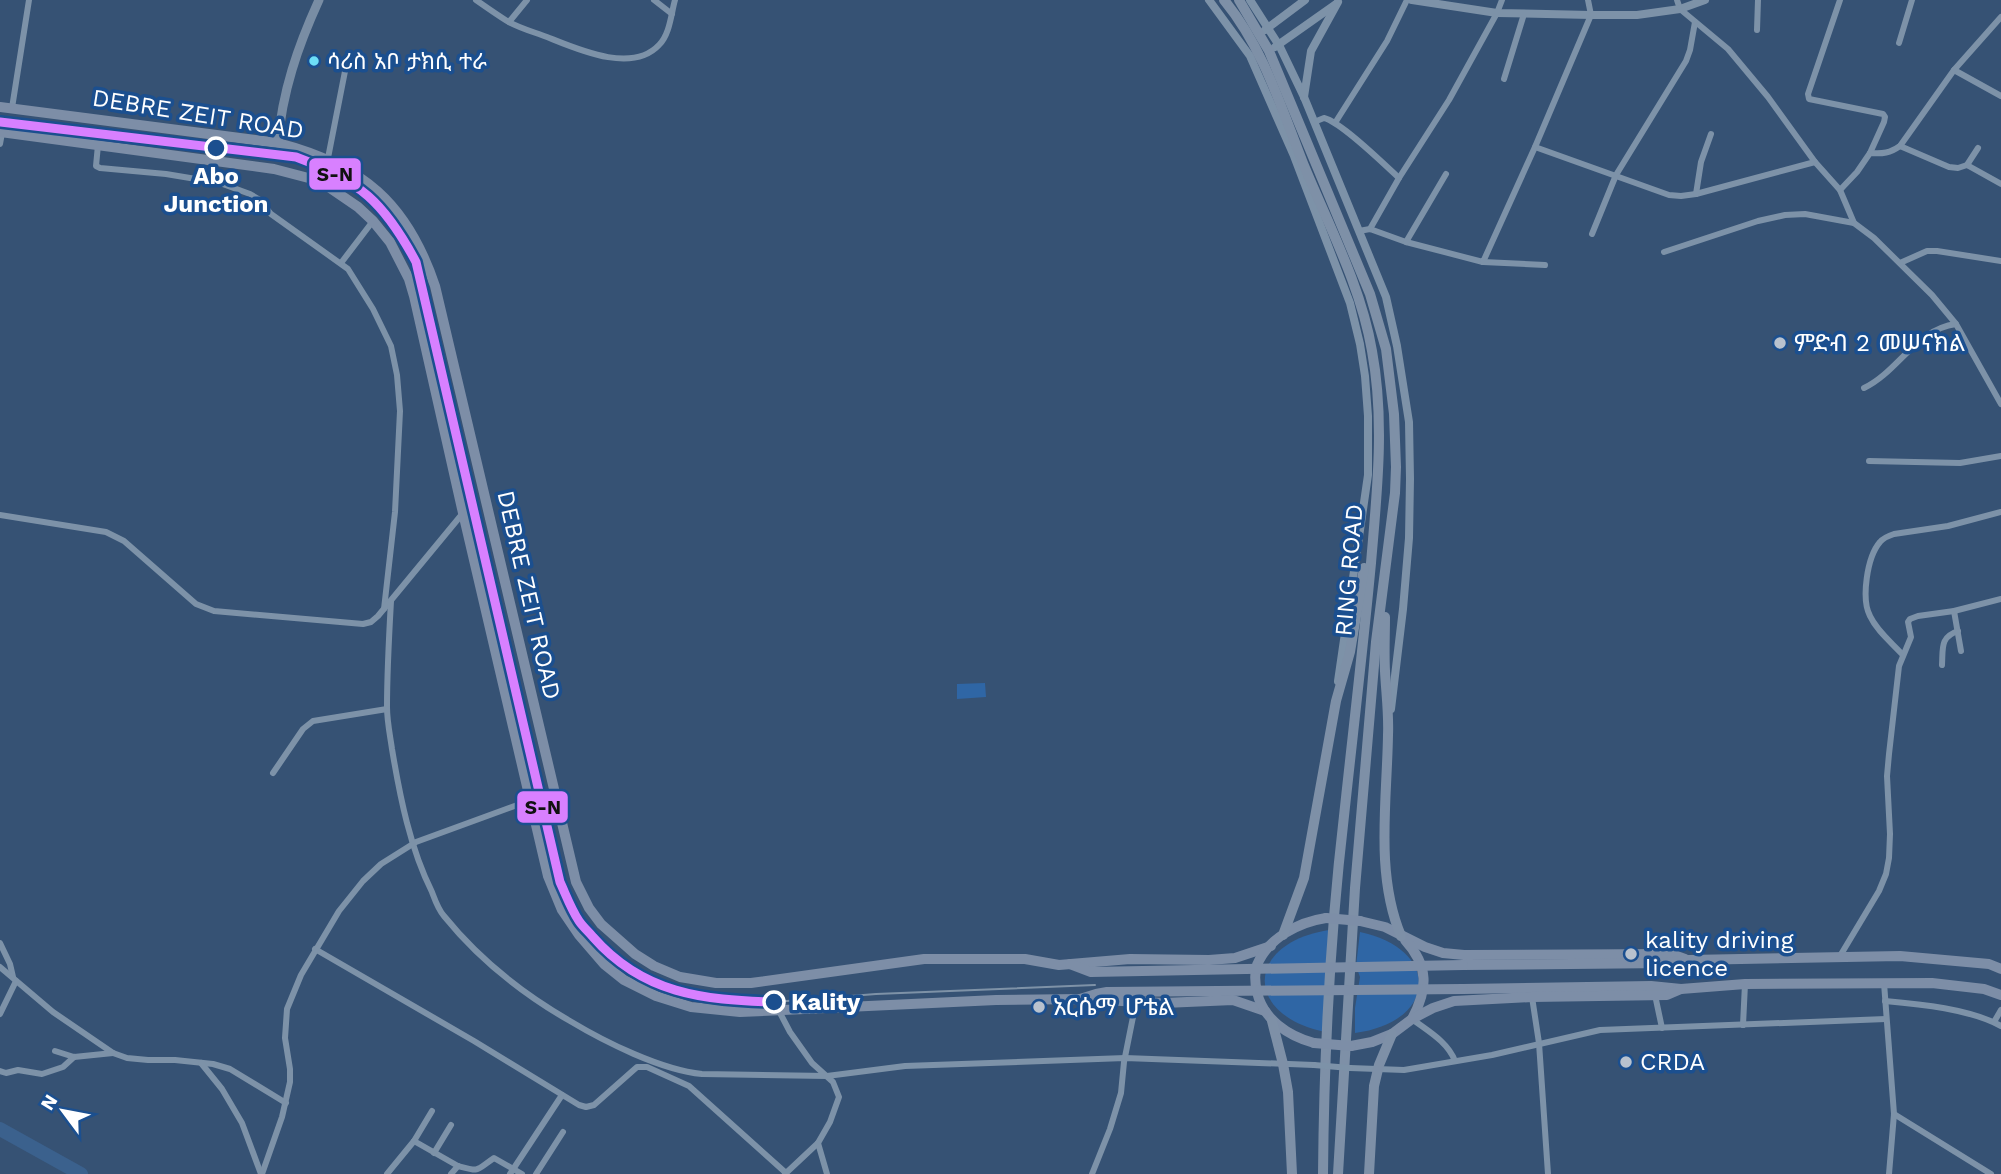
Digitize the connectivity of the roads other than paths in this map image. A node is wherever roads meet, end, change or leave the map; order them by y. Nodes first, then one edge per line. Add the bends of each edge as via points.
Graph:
1 (29, 0) edge
2 (319, 0) edge
3 (476, 0) edge
4 (527, 0) edge
5 (654, 0) edge
6 (675, 0) edge
7 (1209, 0) edge
8 (1224, 0) edge
9 (1239, 0) edge
10 (1250, 0) edge
11 (1305, 0) edge
12 (1407, 0) edge
13 (1412, 0) edge
14 (1502, 0) edge
15 (1588, 0) edge
16 (1677, 0) edge
17 (1705, 0) edge
18 (1758, 0) edge
19 (1840, 0) edge
20 (1912, 0) edge
21 (1340, 1) edge
22 (1680, 9) junction
23 (1497, 13) junction
24 (671, 14) junction
25 (1524, 14) junction
26 (1591, 15) junction
27 (2001, 17) edge
28 (509, 22) junction
29 (1695, 22) junction
30 (1757, 30) dead end
31 (1260, 34) junction
32 (1899, 43) dead end
33 (1270, 50) junction
34 (348, 61) dead end
35 (1954, 71) junction
36 (1504, 79) dead end
37 (2001, 96) edge
38 (1304, 97) junction
39 (0, 107) edge
40 (12, 108) junction
41 (1314, 122) junction
42 (1335, 123) junction
43 (1, 133) edge
44 (1711, 134) dead end
45 (278, 143) junction
46 (0, 144) edge
47 (98, 145) junction
48 (1535, 146) junction
49 (1900, 146) junction
50 (1978, 148) dead end
51 (1870, 153) junction
52 (328, 158) junction
53 (1815, 162) junction
54 (1967, 165) junction
55 (1446, 174) dead end
56 (1616, 175) junction
57 (1399, 177) junction
58 (2001, 184) edge
59 (1840, 190) junction
60 (1696, 194) junction
61 (373, 221) junction
62 (1854, 223) junction
63 (1370, 229) junction
64 (1359, 232) junction
65 (1592, 233) dead end
66 (1406, 242) junction
67 (1664, 252) dead end
68 (2001, 261) edge
69 (1483, 262) junction
70 (341, 263) junction
71 (1900, 263) junction
72 (1545, 265) dead end
73 (1956, 324) junction
74 (1864, 388) dead end
75 (2001, 404) edge
76 (2001, 456) edge
77 (1869, 461) dead end
78 (2001, 512) edge
79 (463, 513) junction
80 (0, 515) edge
81 (1374, 531) junction
82 (1384, 576) junction
83 (2001, 599) edge
84 (391, 601) junction
85 (384, 609) junction
86 (1954, 611) junction
87 (1958, 631) junction
88 (1961, 651) dead end
89 (1902, 654) junction
90 (1942, 665) dead end
91 (1336, 701) junction
92 (387, 709) junction
93 (1389, 733) junction
94 (273, 774) dead end
95 (531, 800) junction
96 (413, 844) junction
97 (1283, 934) junction
98 (1401, 936) junction
99 (0, 943) edge
100 (1271, 946) junction
101 (315, 949) junction
102 (1840, 956) junction
103 (1689, 960) junction
104 (1070, 964) junction
105 (0, 967) edge
106 (2001, 969) edge
107 (15, 980) junction
108 (1884, 983) junction
109 (1745, 984) junction
110 (1681, 989) junction
111 (1655, 995) junction
112 (2001, 995) edge
113 (1532, 997) junction
114 (1080, 999) junction
115 (1885, 1001) junction
116 (1136, 1002) junction
117 (2001, 1010) edge
118 (779, 1011) junction
119 (0, 1014) edge
120 (1268, 1016) junction
121 (1412, 1019) junction
122 (1886, 1019) junction
123 (1998, 1024) edge
124 (1743, 1025) junction
125 (1662, 1028) junction
126 (1392, 1034) junction
127 (1539, 1043) junction
128 (55, 1051) dead end
129 (113, 1053) junction
130 (74, 1057) junction
131 (1125, 1058) junction
132 (1455, 1061) junction
133 (200, 1062) junction
134 (1283, 1064) junction
135 (1377, 1069) junction
136 (0, 1071) edge
137 (684, 1073) junction
138 (827, 1076) junction
139 (689, 1086) junction
140 (562, 1094) junction
141 (286, 1102) junction
142 (432, 1111) dead end
143 (1894, 1114) junction
144 (451, 1125) dead end
145 (563, 1132) dead end
146 (414, 1141) junction
147 (818, 1143) junction
148 (434, 1153) junction
149 (458, 1166) junction
150 (512, 1172) edge
151 (262, 1174) edge
152 (387, 1174) edge
153 (451, 1174) edge
154 (522, 1174) edge
155 (536, 1174) edge
156 (785, 1174) edge
157 (827, 1174) edge
158 (1092, 1174) edge
159 (1292, 1174) edge
160 (1323, 1174) edge
161 (1338, 1174) edge
162 (1369, 1174) edge
163 (1549, 1174) edge
164 (1889, 1174) edge
165 (1991, 1174) edge

1 - 40 street
2 - 45 main road via 295,57
3 - 28 street
4 - 28 street
5 - 24 street
6 - 24 street
7 - 91 street via 1250,56 1294,156 1350,303 1360,344 1368,416 1368,474
8 - 31 highway, RING ROAD
9 - 31 highway, RING ROAD
10 - 31 street
11 - 31 street
12 - 42 street via 1388,41
13 - 23 street
14 - 23 street
15 - 26 street
16 - 22 street
17 - 22 street
18 - 30 street
19 - 51 street via 1808,94 1809,99 1883,114
20 - 32 street
21 - 33 street
21 - 38 street via 1311,51
22 - 26 street
22 - 29 street
23 - 25 street
23 - 57 street
24 - 28 street via 659,46 626,58 592,54
25 - 26 street
25 - 36 street
26 - 48 street
27 - 35 street
29 - 53 street via 1728,49
29 - 56 street via 1686,61
31 - 33 highway, RING ROAD
31 - 33 street
33 - 38 street
33 - 81 highway, RING ROAD via 1359,298 1372,351 1380,442
33 - 82 highway, RING ROAD via 1370,294 1386,349 1396,467
34 - 52 street
35 - 37 street
35 - 49 street
38 - 41 street
39 - 40 main road, DEBRE ZEIT ROAD
40 - 45 main road, DEBRE ZEIT ROAD
41 - 42 street via 1328,118
41 - 64 street
42 - 57 street
43 - 46 street
43 - 47 main road, DEBRE ZEIT ROAD
44 - 60 street
45 - 52 main road, DEBRE ZEIT ROAD
47 - 61 main road, DEBRE ZEIT ROAD via 295,174 329,186
47 - 70 street via 95,162 100,168 208,180 250,194
48 - 56 street
48 - 69 street
49 - 51 street via 1884,154
49 - 54 street via 1949,167
50 - 54 street
51 - 59 street
52 - 104 main road, DEBRE ZEIT ROAD via 385,199 411,230 426,259 566,846 576,882 601,924 654,966 716,984 924,960 1000,958
53 - 59 street
53 - 60 street
54 - 58 street
55 - 66 street
56 - 60 street via 1669,195
56 - 65 street
57 - 63 street
59 - 62 street
61 - 70 street
61 - 79 main road, DEBRE ZEIT ROAD via 390,242 414,296
62 - 67 street via 1785,215
62 - 71 street
63 - 64 street
63 - 66 street
64 - 93 street via 1386,298 1409,422 1409,538
66 - 69 street
68 - 71 street via 1927,251
69 - 72 street
70 - 85 street via 355,278 389,339 400,397 395,513
71 - 73 street
73 - 74 street via 1933,331
73 - 75 street
76 - 77 street via 1960,464
78 - 89 street via 1894,534 1879,543 1868,569 1866,606 1878,629
79 - 84 street
79 - 95 main road, DEBRE ZEIT ROAD
80 - 85 street via 106,532 124,541 196,604 214,611 363,624
81 - 91 highway
81 - 160 highway, RING ROAD via 1336,888 1325,1051
82 - 93 highway
82 - 161 highway, RING ROAD via 1355,888
83 - 86 street
84 - 85 street
84 - 92 street
86 - 87 street
86 - 89 street via 1912,617 1908,622 1911,637
87 - 88 street
87 - 90 street via 1944,639
89 - 102 street via 1887,776 1888,866 1879,891
91 - 97 highway via 1304,878
92 - 94 street via 313,721
92 - 96 street
93 - 98 highway via 1387,878 1392,915
95 - 96 street
95 - 118 main road, DEBRE ZEIT ROAD via 548,876 562,910 604,964 635,986 691,1007
96 - 101 street via 363,881
96 - 137 street via 442,914 516,986 608,1042
97 - 98 main road, bridge via 1326,918 1385,927
97 - 100 main road
98 - 103 main road via 1443,953 1464,955 1671,954
98 - 121 main road via 1413,949 1425,978
99 - 107 street
100 - 104 main road via 1235,958
100 - 120 main road via 1257,965 1255,980
101 - 140 street
101 - 141 street via 287,1009 290,1082
102 - 103 main road
102 - 106 main road via 1899,956
103 - 104 main road, bridge via 1091,972
105 - 107 street
107 - 119 street
107 - 129 street
108 - 109 main road
108 - 112 main road via 1933,983
108 - 115 street
109 - 110 main road
109 - 124 street
110 - 111 main road
110 - 114 main road, bridge via 1107,992
111 - 113 main road
111 - 125 street
113 - 121 main road via 1454,1001
113 - 127 street
114 - 116 main road
114 - 118 main road, DEBRE ZEIT ROAD
115 - 122 street
115 - 123 street via 1952,1010
116 - 120 main road via 1233,1000
116 - 131 street
117 - 123 street
118 - 138 street via 800,1048
120 - 126 main road, bridge via 1298,1038 1314,1043 1351,1046
120 - 134 highway
121 - 126 main road
121 - 132 street via 1443,1043
122 - 124 street
122 - 143 street
124 - 125 street
125 - 127 street via 1600,1030
126 - 135 highway
127 - 132 street
127 - 163 street
128 - 130 street
129 - 130 street
129 - 133 street via 127,1058
130 - 136 street via 63,1067 42,1074
131 - 134 street
131 - 138 street via 905,1066
131 - 158 street via 1121,1093
132 - 135 street via 1404,1070
133 - 141 street via 230,1069
133 - 151 street via 242,1123
134 - 135 street, bridge
134 - 159 highway
135 - 162 highway
137 - 138 street
137 - 139 street
138 - 147 street via 839,1097
139 - 140 street via 638,1067 594,1105 579,1105
139 - 156 street
140 - 150 street
141 - 151 street
142 - 146 street
143 - 164 street
143 - 165 street
144 - 148 street
145 - 155 street
146 - 148 street
146 - 152 street
147 - 156 street
147 - 157 street
148 - 149 street
149 - 150 street via 479,1170 494,1158
149 - 153 street
150 - 154 street

